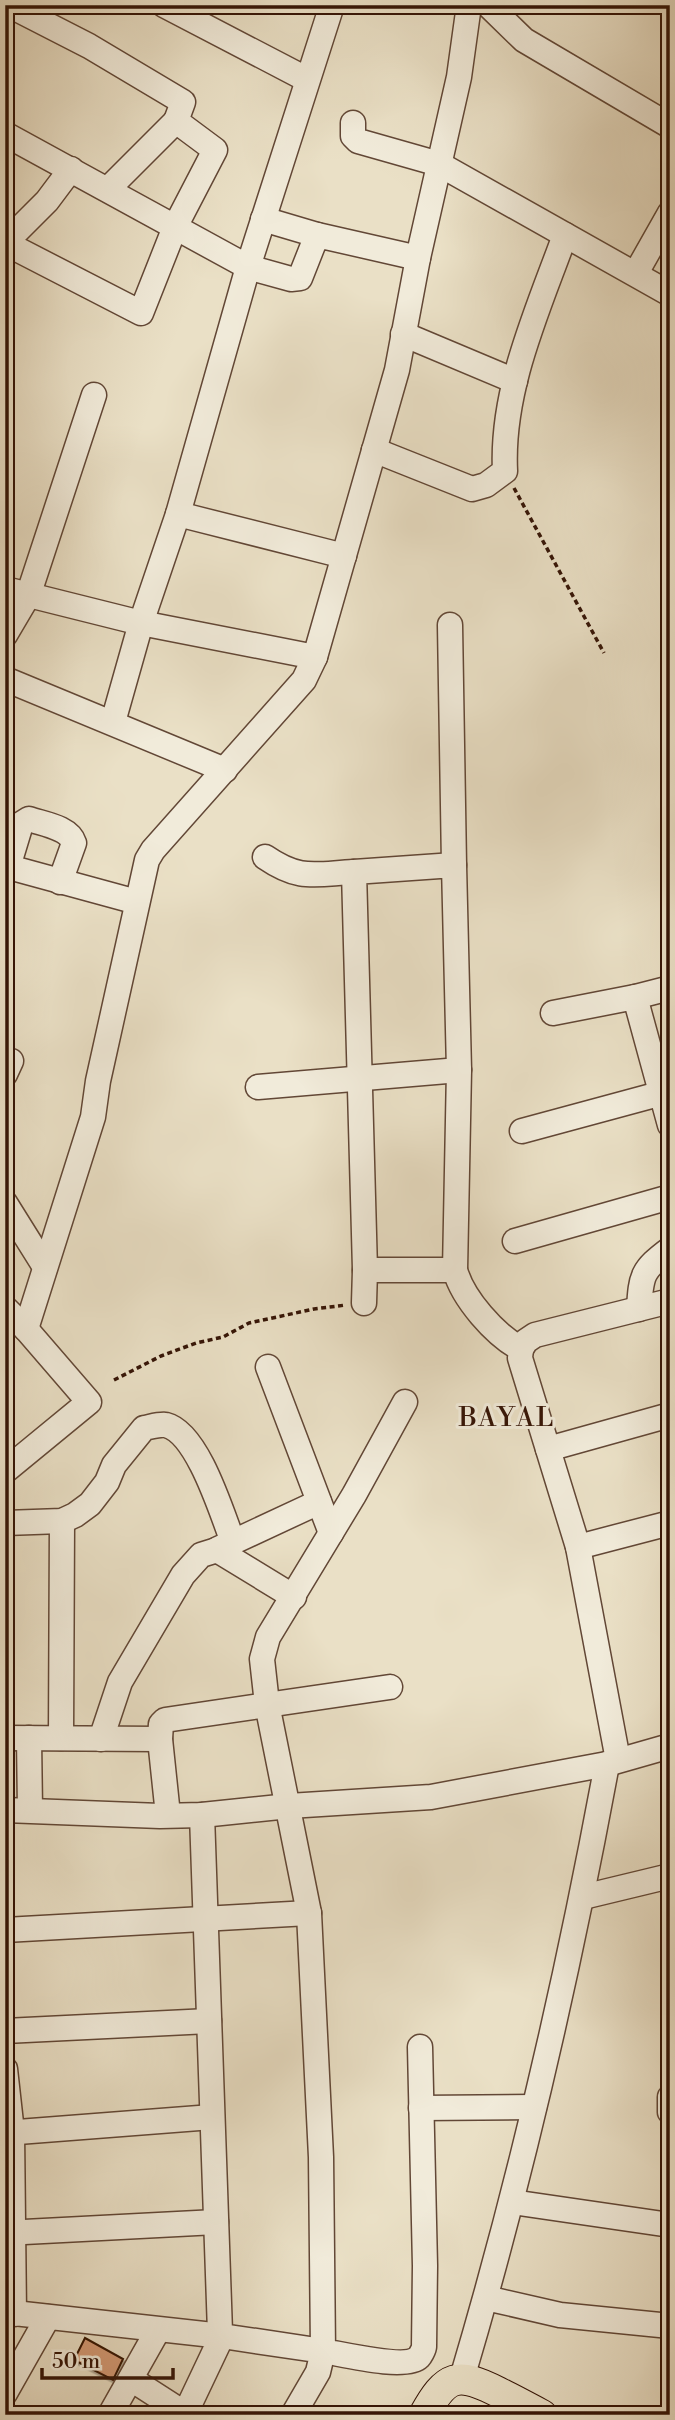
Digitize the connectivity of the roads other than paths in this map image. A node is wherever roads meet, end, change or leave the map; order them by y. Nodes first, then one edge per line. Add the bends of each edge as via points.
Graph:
1 (9, 5) edge
2 (164, 5) edge
3 (331, 5) edge
4 (469, 5) edge
5 (488, 5) edge
6 (306, 79) junction
7 (176, 121) junction
8 (353, 123) dead end
9 (670, 126) edge
10 (5, 134) edge
11 (439, 164) junction
12 (71, 169) junction
13 (108, 189) junction
14 (670, 213) edge
15 (263, 219) junction
16 (175, 227) junction
17 (565, 235) junction
18 (317, 236) junction
19 (5, 243) edge
20 (418, 258) junction
21 (248, 267) junction
22 (636, 273) junction
23 (670, 294) edge
24 (403, 334) junction
25 (515, 381) junction
26 (94, 395) dead end
27 (374, 450) junction
28 (178, 514) junction
29 (344, 556) junction
30 (17, 592) edge
31 (141, 623) junction
32 (450, 625) dead end
33 (5, 635) edge
34 (315, 657) junction
35 (5, 678) edge
36 (113, 722) junction
37 (225, 770) junction
38 (265, 857) dead end
39 (454, 865) junction
40 (6, 867) edge
41 (354, 872) junction
42 (60, 882) junction
43 (137, 902) junction
44 (670, 988) edge
45 (635, 997) junction
46 (553, 1013) dead end
47 (459, 1070) junction
48 (360, 1078) junction
49 (258, 1087) dead end
50 (665, 1092) edge
51 (670, 1125) edge
52 (522, 1131) dead end
53 (670, 1197) edge
54 (5, 1203) edge
55 (515, 1241) dead end
56 (670, 1249) edge
57 (45, 1267) junction
58 (365, 1270) junction
59 (455, 1270) junction
60 (670, 1301) edge
61 (365, 1303) road end
62 (5, 1308) edge
63 (639, 1309) junction
64 (26, 1329) junction
65 (521, 1349) junction
66 (268, 1367) dead end
67 (405, 1402) dead end
68 (670, 1415) edge
69 (548, 1448) junction
70 (5, 1471) edge
71 (319, 1502) junction
72 (62, 1521) junction
73 (5, 1523) edge
74 (670, 1523) edge
75 (331, 1533) junction
76 (225, 1546) junction
77 (578, 1547) junction
78 (294, 1597) junction
79 (390, 1687) dead end
80 (267, 1704) junction
81 (17, 1738) edge
82 (61, 1738) junction
83 (101, 1739) junction
84 (160, 1739) junction
85 (670, 1746) edge
86 (612, 1762) junction
87 (289, 1806) junction
88 (5, 1810) edge
89 (30, 1810) junction
90 (168, 1815) junction
91 (202, 1815) junction
92 (670, 1876) edge
93 (583, 1897) junction
94 (309, 1913) junction
95 (205, 1920) junction
96 (5, 1930) edge
97 (209, 2021) junction
98 (5, 2031) edge
99 (419, 2047) dead end
100 (5, 2069) edge
101 (670, 2097) edge
102 (421, 2108) junction
103 (534, 2108) junction
104 (670, 2112) edge
105 (212, 2117) junction
106 (9, 2132) edge
107 (512, 2202) junction
108 (216, 2222) junction
109 (670, 2225) edge
110 (9, 2233) edge
111 (486, 2298) junction
112 (10, 2313) edge
113 (48, 2318) junction
114 (670, 2326) edge
115 (158, 2330) junction
116 (222, 2336) junction
117 (323, 2351) junction
118 (462, 2378) junction
119 (131, 2379) junction
120 (5, 2393) edge
121 (186, 2414) edge
122 (110, 2415) edge
123 (293, 2415) edge
124 (424, 2415) edge
125 (542, 2415) edge

1 - 7 street via 183,102
2 - 6 street
3 - 6 street
4 - 11 street via 459,77
5 - 9 street via 524,40
6 - 15 street
7 - 13 street
7 - 16 street via 215,150
8 - 11 street via 358,141
10 - 12 street
11 - 17 street
11 - 20 street
12 - 13 street
12 - 19 street
13 - 16 street
14 - 22 street
15 - 18 street
15 - 21 street
16 - 19 street via 141,313
16 - 21 street
17 - 22 street
17 - 25 street
18 - 20 street
18 - 21 street via 300,278
20 - 24 street
21 - 28 street
22 - 23 street
24 - 25 street
24 - 27 street
25 - 27 street via 504,443 505,471 486,485 472,489
26 - 30 street
27 - 29 street
28 - 29 street
28 - 31 street
29 - 34 street
30 - 31 street
30 - 33 street
31 - 34 street
31 - 36 street
32 - 39 street
34 - 37 street via 304,680
35 - 36 street
36 - 37 street
37 - 43 street via 153,849
38 - 41 street via 299,875
39 - 41 street
39 - 47 street
40 - 42 street
40 - 42 street via 21,824 29,819 72,837
41 - 48 street
42 - 43 street
43 - 57 street via 93,1117
44 - 45 street
45 - 46 street
45 - 50 street
47 - 48 street
47 - 59 street
48 - 49 street
48 - 58 street
50 - 51 street
50 - 52 street
53 - 55 street
54 - 57 street
56 - 63 street via 649,1265 640,1282
57 - 64 street
58 - 59 street
58 - 61 street
59 - 65 street via 469,1301
60 - 63 street
62 - 64 street
63 - 65 street via 535,1335
64 - 70 street via 89,1402
65 - 69 street
66 - 71 street
67 - 75 street
68 - 69 street
69 - 77 street
71 - 75 street
71 - 76 street
72 - 73 street
72 - 76 street via 90,1504 144,1428 166,1425 183,1436 198,1457
72 - 82 street
74 - 77 street
75 - 78 street
76 - 78 street
76 - 83 street via 201,1555 183,1574 120,1682
77 - 86 street
78 - 80 street via 263,1649
79 - 80 street
80 - 84 street via 165,1720
80 - 87 street
81 - 82 street
81 - 89 street
82 - 83 street
83 - 84 street
84 - 90 street
85 - 86 street
86 - 87 street via 431,1797
86 - 93 street
87 - 91 street
87 - 94 street
88 - 89 street
89 - 90 street
90 - 91 street
91 - 95 street
92 - 93 street
93 - 103 street
94 - 95 street
94 - 117 street via 321,2157
95 - 96 street
95 - 97 street
97 - 98 street
97 - 105 street
99 - 102 street
100 - 106 street
101 - 104 street
102 - 103 street
102 - 117 street via 425,2266 420,2357 410,2362 389,2361
103 - 107 street
105 - 106 street
105 - 108 street
106 - 110 street
107 - 109 street
107 - 111 street
108 - 110 street
108 - 116 street
110 - 112 street
111 - 114 street via 560,2315
111 - 118 street
112 - 113 street
113 - 115 street
113 - 120 street
115 - 116 street
115 - 119 street
116 - 117 street
116 - 121 street
117 - 123 street
118 - 124 main road via 441,2389
118 - 125 main road via 477,2381
119 - 121 street
119 - 122 street

